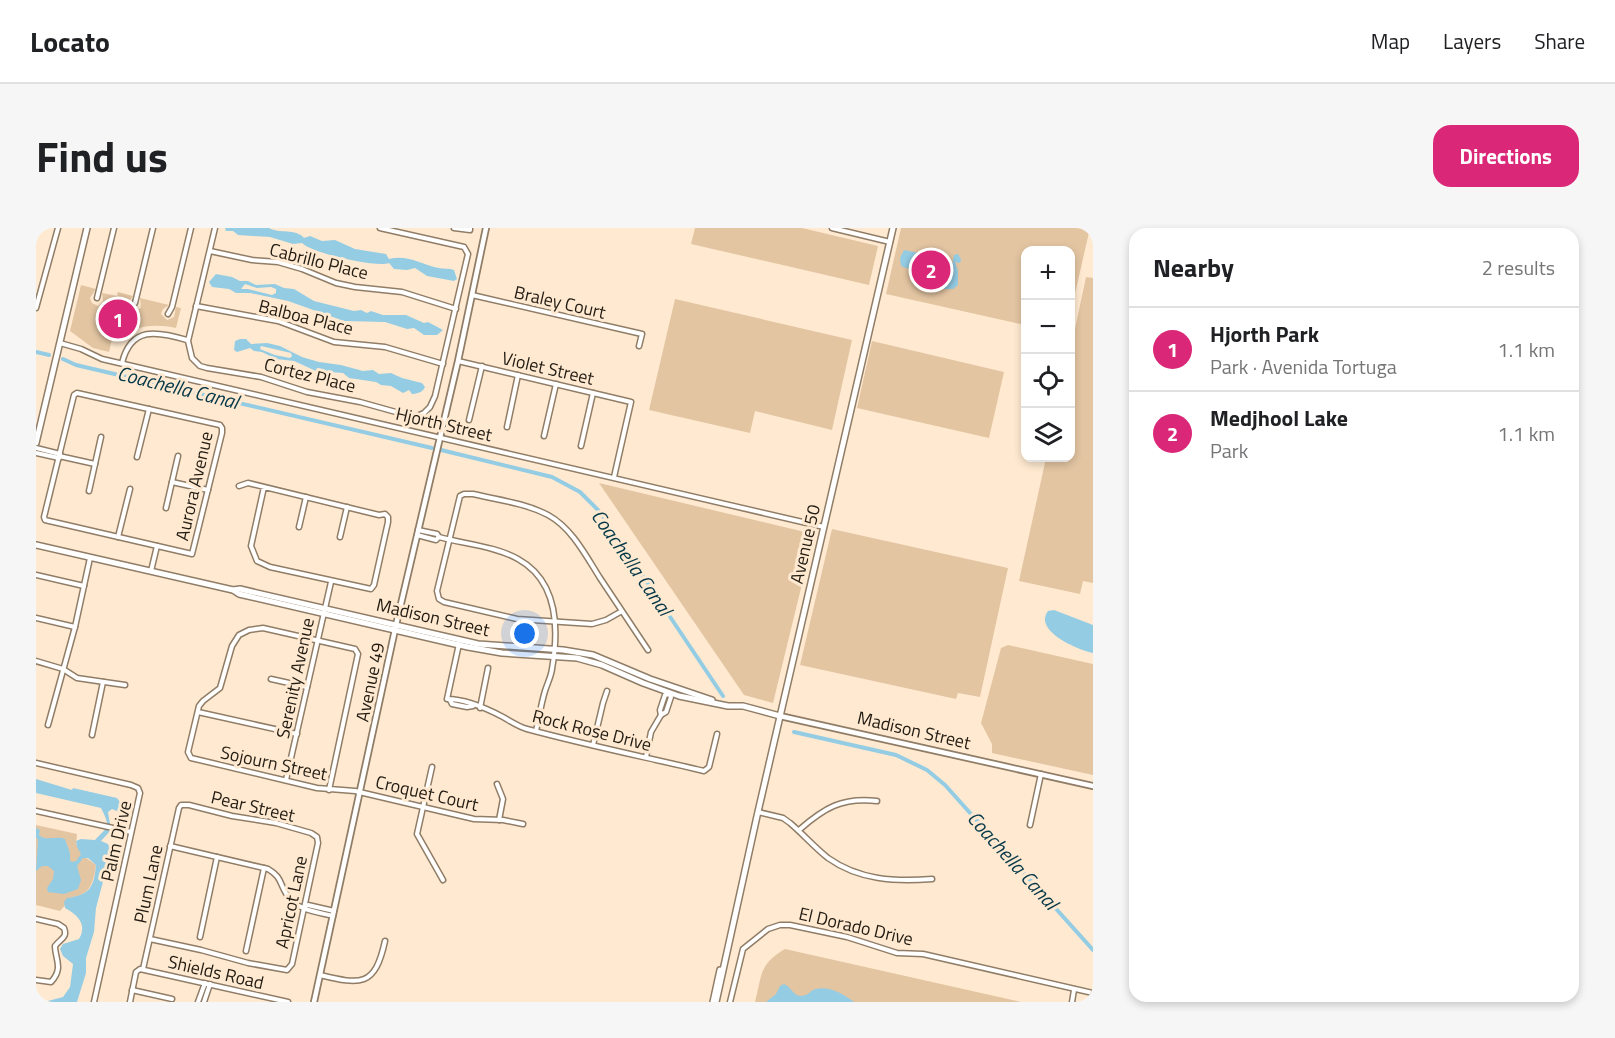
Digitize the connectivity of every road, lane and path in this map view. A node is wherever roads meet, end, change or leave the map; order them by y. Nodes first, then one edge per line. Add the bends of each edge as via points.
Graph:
1 (58, 228) edge
2 (87, 228) edge
3 (114, 228) edge
4 (153, 228) edge
5 (191, 228) edge
6 (215, 228) edge
7 (380, 228) edge
8 (454, 228) edge
9 (486, 228) edge
10 (832, 228) edge
11 (893, 228) edge
12 (470, 229) edge
13 (840, 229) edge
14 (890, 242) junction
15 (210, 250) junction
16 (472, 295) junction
17 (97, 298) dead end
18 (135, 303) dead end
19 (196, 306) junction
20 (36, 308) edge
21 (456, 309) junction
22 (168, 314) dead end
23 (188, 340) junction
24 (60, 343) junction
25 (639, 346) dead end
26 (458, 361) junction
27 (122, 363) junction
28 (443, 364) junction
29 (482, 366) junction
30 (518, 375) junction
31 (556, 384) junction
32 (593, 393) junction
33 (149, 409) junction
34 (469, 420) dead end
35 (507, 426) dead end
36 (544, 436) dead end
37 (101, 437) dead end
38 (440, 438) junction
39 (36, 443) edge
40 (581, 446) dead end
41 (36, 451) edge
42 (59, 456) junction
43 (178, 456) dead end
44 (137, 457) dead end
45 (95, 464) junction
46 (614, 477) junction
47 (172, 482) junction
48 (239, 486) dead end
49 (264, 487) junction
50 (130, 489) dead end
51 (207, 490) junction
52 (89, 491) dead end
53 (306, 497) junction
54 (347, 507) junction
55 (166, 508) dead end
56 (298, 527) dead end
57 (825, 527) junction
58 (417, 533) junction
59 (340, 537) dead end
60 (118, 538) junction
61 (449, 540) junction
62 (36, 545) edge
63 (157, 546) junction
64 (90, 557) junction
65 (151, 571) junction
66 (36, 575) edge
67 (331, 582) junction
68 (84, 586) junction
69 (324, 611) junction
70 (622, 611) junction
71 (36, 618) edge
72 (554, 621) junction
73 (75, 627) junction
74 (396, 628) junction
75 (317, 641) junction
76 (460, 643) junction
77 (648, 650) dead end
78 (554, 652) junction
79 (36, 661) edge
80 (488, 668) dead end
81 (63, 669) junction
82 (271, 679) dead end
83 (103, 682) junction
84 (125, 685) dead end
85 (307, 687) junction
86 (608, 692) dead end
87 (669, 693) junction
88 (663, 702) junction
89 (669, 704) junction
90 (728, 705) junction
91 (480, 708) junction
92 (198, 712) junction
93 (661, 715) junction
94 (780, 716) junction
95 (48, 725) dead end
96 (536, 731) junction
97 (297, 734) junction
98 (717, 734) dead end
99 (92, 735) dead end
100 (593, 745) junction
101 (646, 757) junction
102 (36, 763) edge
103 (432, 767) dead end
104 (1041, 774) junction
105 (286, 780) junction
106 (496, 784) dead end
107 (1093, 786) edge
108 (329, 790) junction
109 (360, 792) junction
110 (877, 801) dead end
111 (181, 805) joint
112 (423, 808) junction
113 (36, 811) edge
114 (758, 812) junction
115 (499, 820) junction
116 (523, 824) dead end
117 (1030, 825) dead end
118 (798, 830) junction
119 (131, 832) junction
120 (317, 837) joint
121 (170, 846) junction
122 (217, 856) junction
123 (264, 868) junction
124 (932, 879) dead end
125 (442, 880) dead end
126 (303, 907) junction
127 (334, 913) junction
128 (36, 919) edge
129 (200, 937) dead end
130 (150, 939) junction
131 (385, 941) dead end
132 (246, 951) dead end
133 (140, 969) junction
134 (320, 975) junction
135 (36, 980) edge
136 (208, 983) junction
137 (132, 990) junction
138 (1074, 990) junction
139 (1093, 993) edge
140 (172, 999) dead end
141 (94, 1002) edge
142 (130, 1002) edge
143 (198, 1002) edge
144 (204, 1002) edge
145 (288, 1002) edge
146 (314, 1002) edge
147 (714, 1002) edge
148 (730, 1002) edge
149 (1071, 1002) edge

1 - 20 street
2 - 24 main road
3 - 17 street
4 - 18 street
5 - 22 street
6 - 15 street
7 - 21 street via 467,249
8 - 12 street
9 - 16 street, Avenue 49
10 - 13 street
11 - 14 main road, Avenue 50
13 - 14 street
14 - 57 main road, Avenue 50
15 - 19 street
15 - 21 street, Cabrillo Place via 278,262 336,283 402,292
16 - 25 street, Braley Court via 642,334
16 - 26 street, Avenue 49
19 - 23 street
19 - 28 street, Balboa Place via 278,321 334,342 386,347
21 - 28 street
23 - 27 street via 160,333 143,335 129,344
23 - 28 street, Cortez Place via 192,358 200,366 417,416 429,410
24 - 27 street, Hjorth Street
24 - 39 main road
26 - 29 street, Violet Street
26 - 38 street, Avenue 49
27 - 38 street, Hjorth Street
29 - 30 street, Violet Street
29 - 34 street
30 - 31 street, Violet Street
30 - 35 street
31 - 32 street, Violet Street
31 - 36 street
32 - 40 street
32 - 46 street, Violet Street via 631,402
33 - 42 street via 77,393
33 - 44 street
33 - 51 street, Aurora Avenue via 220,425 222,433
37 - 45 street
38 - 46 street, Hjorth Street
38 - 58 street, Avenue 49
41 - 42 street
42 - 45 street
42 - 60 street via 45,520
43 - 47 street
45 - 52 street
46 - 57 street, Hjorth Street
47 - 51 street
47 - 55 street
48 - 49 street via 248,483
49 - 53 street
49 - 67 street via 251,546 257,561
50 - 60 street
51 - 63 street, Aurora Avenue via 192,554
53 - 54 street
53 - 56 street
54 - 59 street
54 - 67 street via 388,517 374,585 370,589
57 - 94 main road, Avenue 50
58 - 61 street via 437,534
58 - 74 street, Avenue 49
60 - 63 street
61 - 70 street via 460,496 464,494 530,508 561,523 570,533
61 - 72 street via 506,553 529,566 547,588
61 - 72 street via 437,591 439,599 516,619
62 - 64 main road, Madison Street
63 - 65 street
64 - 65 main road, Madison Street
64 - 68 street
65 - 69 main road, Madison Street
66 - 68 street
67 - 69 street, Serenity Avenue
68 - 73 street
69 - 74 main road, Madison Street
69 - 75 street, Serenity Avenue
70 - 72 street via 592,624
70 - 77 street
71 - 73 street
72 - 78 street
73 - 81 street
74 - 76 main road, Madison Street
74 - 109 street, Avenue 49
75 - 85 street, Serenity Avenue
75 - 92 street via 263,628 243,632 232,646 220,688 203,701
75 - 108 street via 358,654
76 - 78 main road, Madison Street via 502,653
76 - 91 street, Rock Rose Drive via 449,700 464,700
78 - 87 main road, Madison Street via 595,662
78 - 90 main road, Madison Street via 600,658
78 - 96 street
79 - 81 street
80 - 91 street
81 - 83 street via 77,678
81 - 95 street
82 - 85 street
83 - 84 street
83 - 99 street
85 - 97 street, Serenity Avenue
86 - 100 street
87 - 88 street
87 - 89 street
87 - 90 main road, Madison Street
88 - 89 street
88 - 93 street
89 - 93 street
90 - 94 main road, Madison Street
91 - 96 street, Rock Rose Drive
92 - 97 street
92 - 105 street, Sojourn Street via 188,752 191,758
93 - 101 street via 651,732
94 - 104 street, Madison Street
94 - 114 main road, Avenue 50
96 - 100 street, Rock Rose Drive
97 - 105 street, Serenity Avenue
98 - 101 street, Rock Rose Drive via 707,770
100 - 101 street, Rock Rose Drive
102 - 119 street, Palm Drive via 138,789
103 - 112 street
104 - 107 street, Madison Street
104 - 117 street
105 - 108 street, Sojourn Street
106 - 115 street via 503,799
108 - 109 street, Sojourn Street
109 - 112 street, Croquet Court
109 - 127 street, Avenue 49
110 - 118 street via 831,806
111 - 120 street, Pear Street via 265,821
111 - 121 street, Plum Lane
112 - 115 street, Croquet Court
112 - 125 street via 417,834
113 - 119 street
114 - 118 street via 783,818
114 - 147 main road, Avenue 50
115 - 116 street, Croquet Court
118 - 124 street via 827,857 863,875 895,881
119 - 141 street, Palm Drive
120 - 126 street, Apricot Lane
121 - 122 street
121 - 130 street, Plum Lane
122 - 123 street
122 - 129 street
123 - 126 street via 275,874 291,901
123 - 132 street
126 - 127 street
126 - 130 street, Apricot Lane via 292,964 287,970
127 - 134 street, Avenue 49
128 - 135 street via 58,924 65,934 55,948 59,960 55,977 51,982
130 - 133 street, Plum Lane
131 - 134 street via 381,960 367,978 348,981
133 - 136 street, Shields Road
133 - 137 street, Plum Lane
134 - 146 street, Avenue 49
136 - 143 street
136 - 144 street
136 - 145 street, Shields Road
137 - 140 street
137 - 142 street, Plum Lane
138 - 139 street, El Dorado Drive
138 - 148 street, El Dorado Drive via 780,925 768,929 743,949
138 - 149 street

